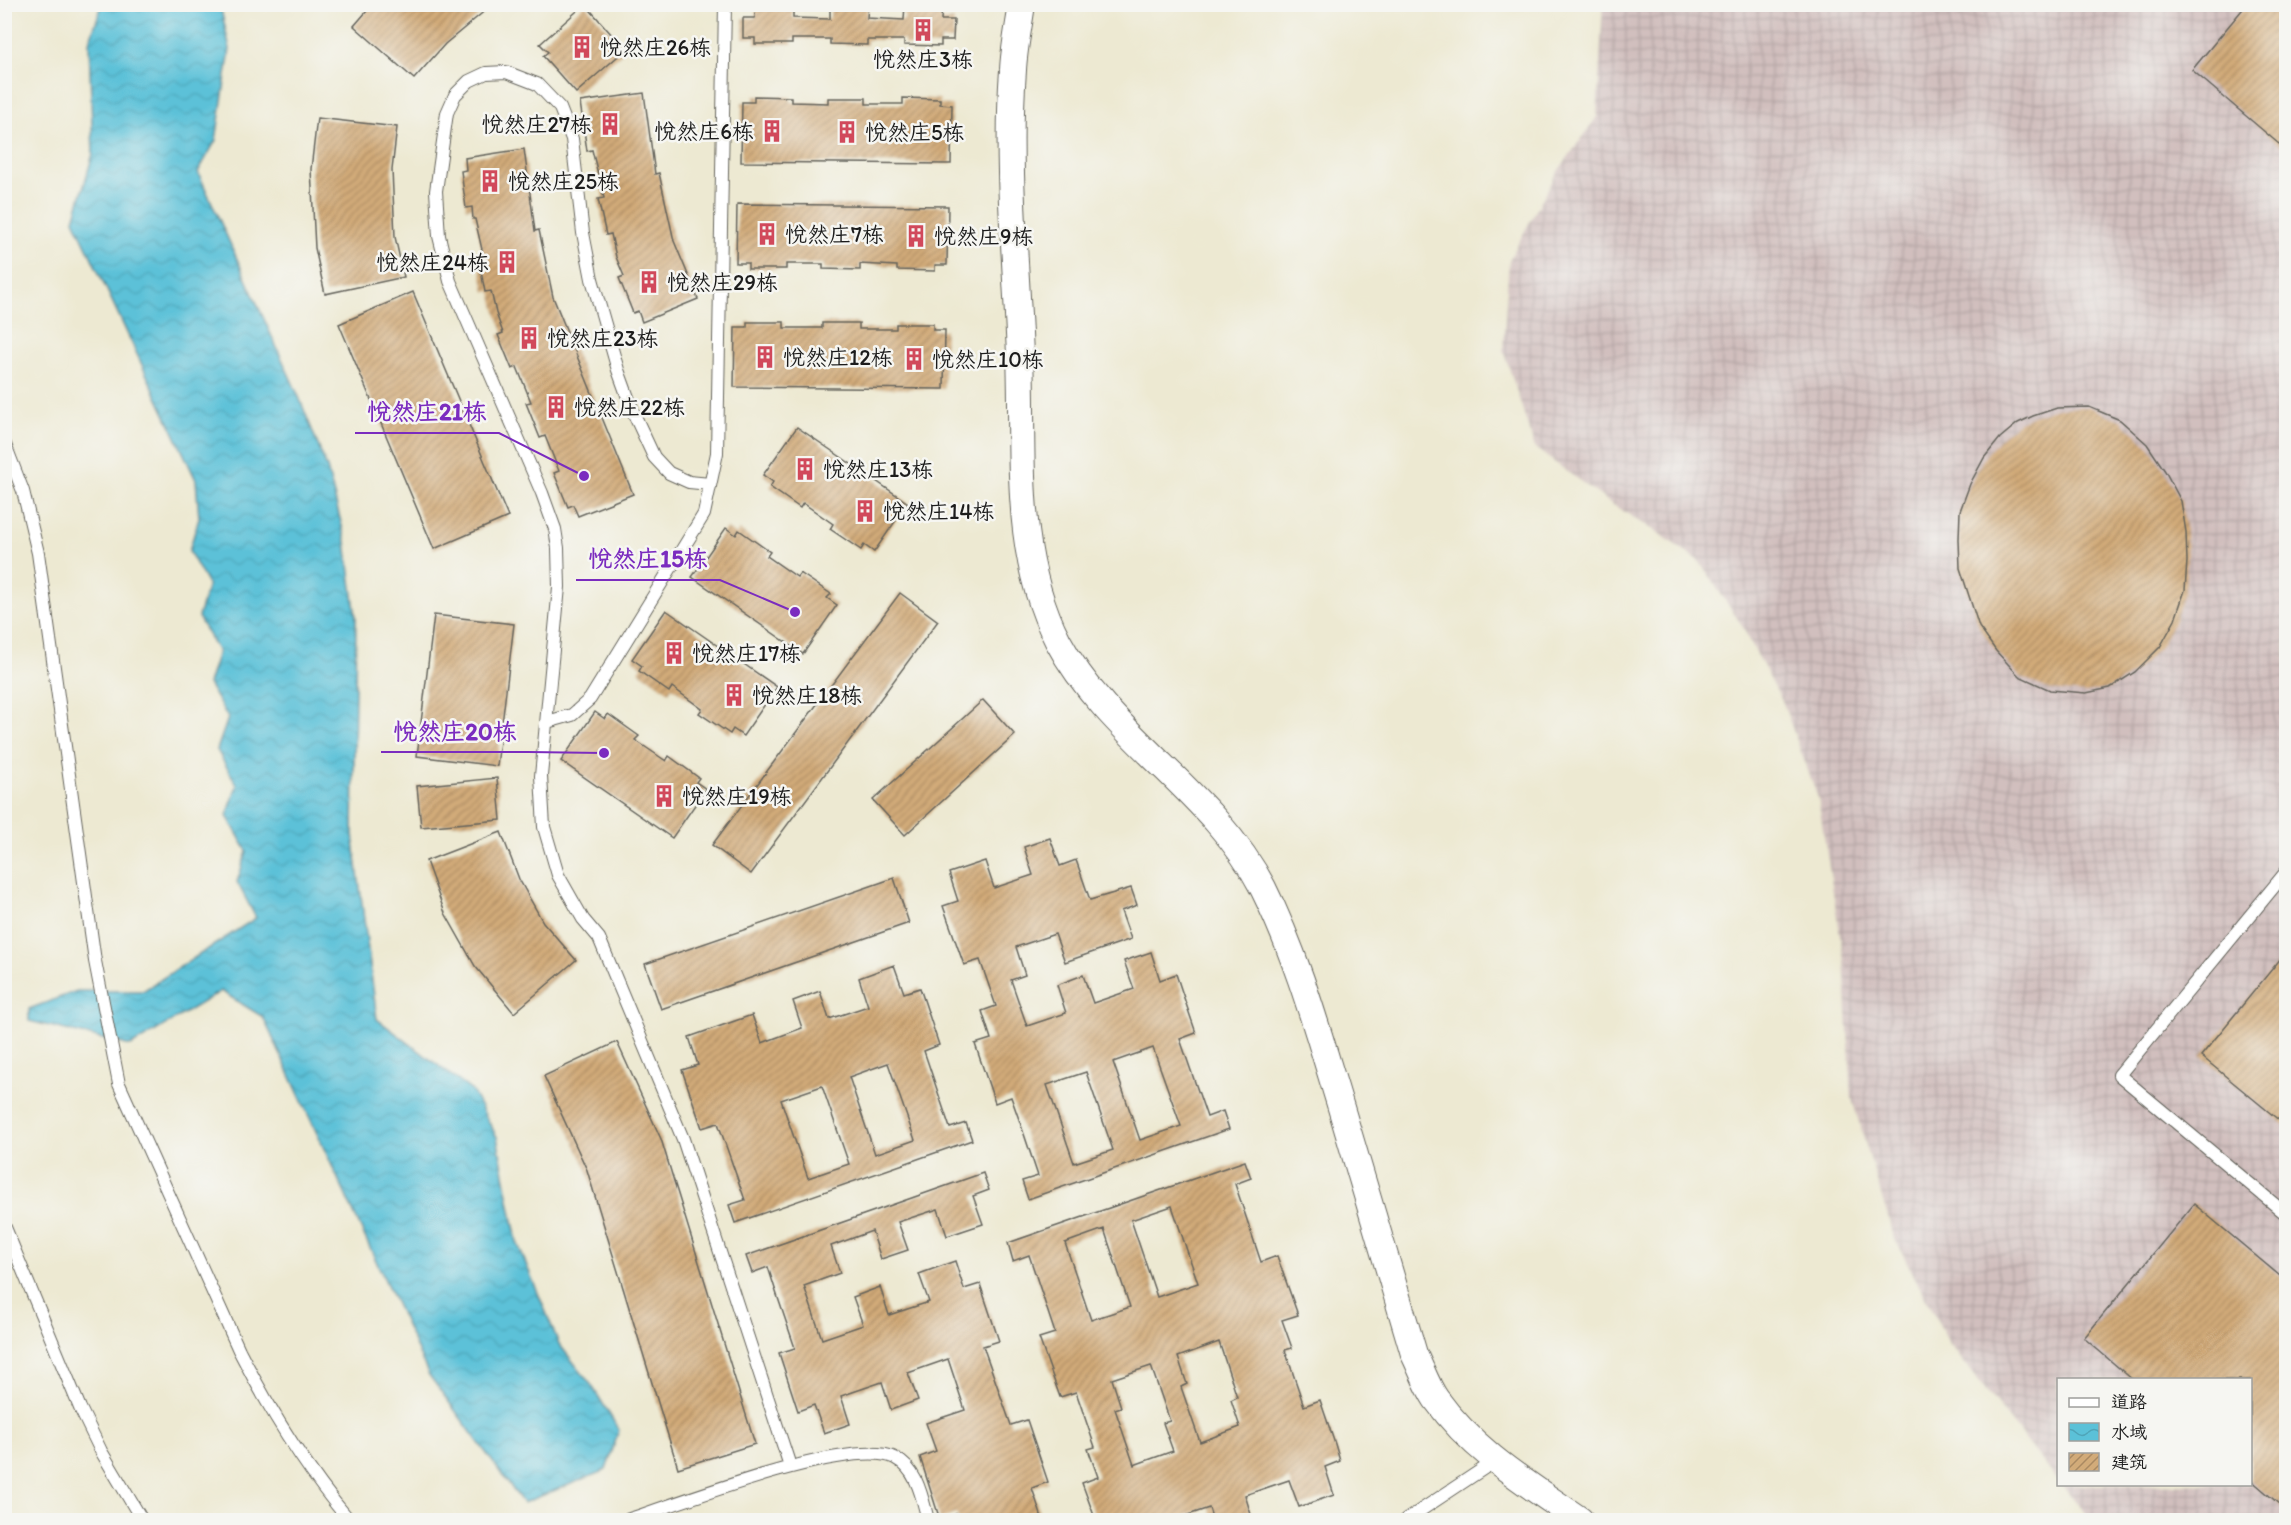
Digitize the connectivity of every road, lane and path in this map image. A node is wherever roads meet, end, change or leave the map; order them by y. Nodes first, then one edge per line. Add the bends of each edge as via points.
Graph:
1 (725, 4) edge
2 (1022, 4) edge
3 (4, 442) edge
4 (710, 484) junction
5 (547, 722) junction
6 (2286, 872) edge
7 (2286, 1214) edge
8 (4, 1225) edge
9 (1495, 1461) junction
10 (790, 1466) junction
11 (141, 1521) edge
12 (349, 1521) edge
13 (627, 1521) edge
14 (928, 1521) edge
15 (1406, 1521) edge
16 (1580, 1521) edge

1 - 4 lane via 717,453
2 - 9 street via 1013,68 1012,196 1022,400 1020,461 1024,525 1035,586 1059,642 1089,687 1229,835 1261,885 1289,943 1310,1004 1413,1354 1435,1397 1463,1433
3 - 12 lane via 23,491 38,553 95,961 118,1084 258,1389 303,1462
4 - 5 lane via 704,514 590,699 572,715
4 - 5 lane via 689,482 669,472 654,457 634,414 592,279 572,139 560,108 537,84 506,72 486,73 469,81 455,95 447,113 436,191 439,236 450,281 555,529 559,587
5 - 10 lane via 541,801 549,851 569,898 599,938 683,1139
6 - 7 lane via 2119,1075
8 - 11 lane via 80,1408
9 - 15 lane
9 - 16 street
10 - 13 lane
10 - 14 lane via 873,1453 895,1458 912,1472

